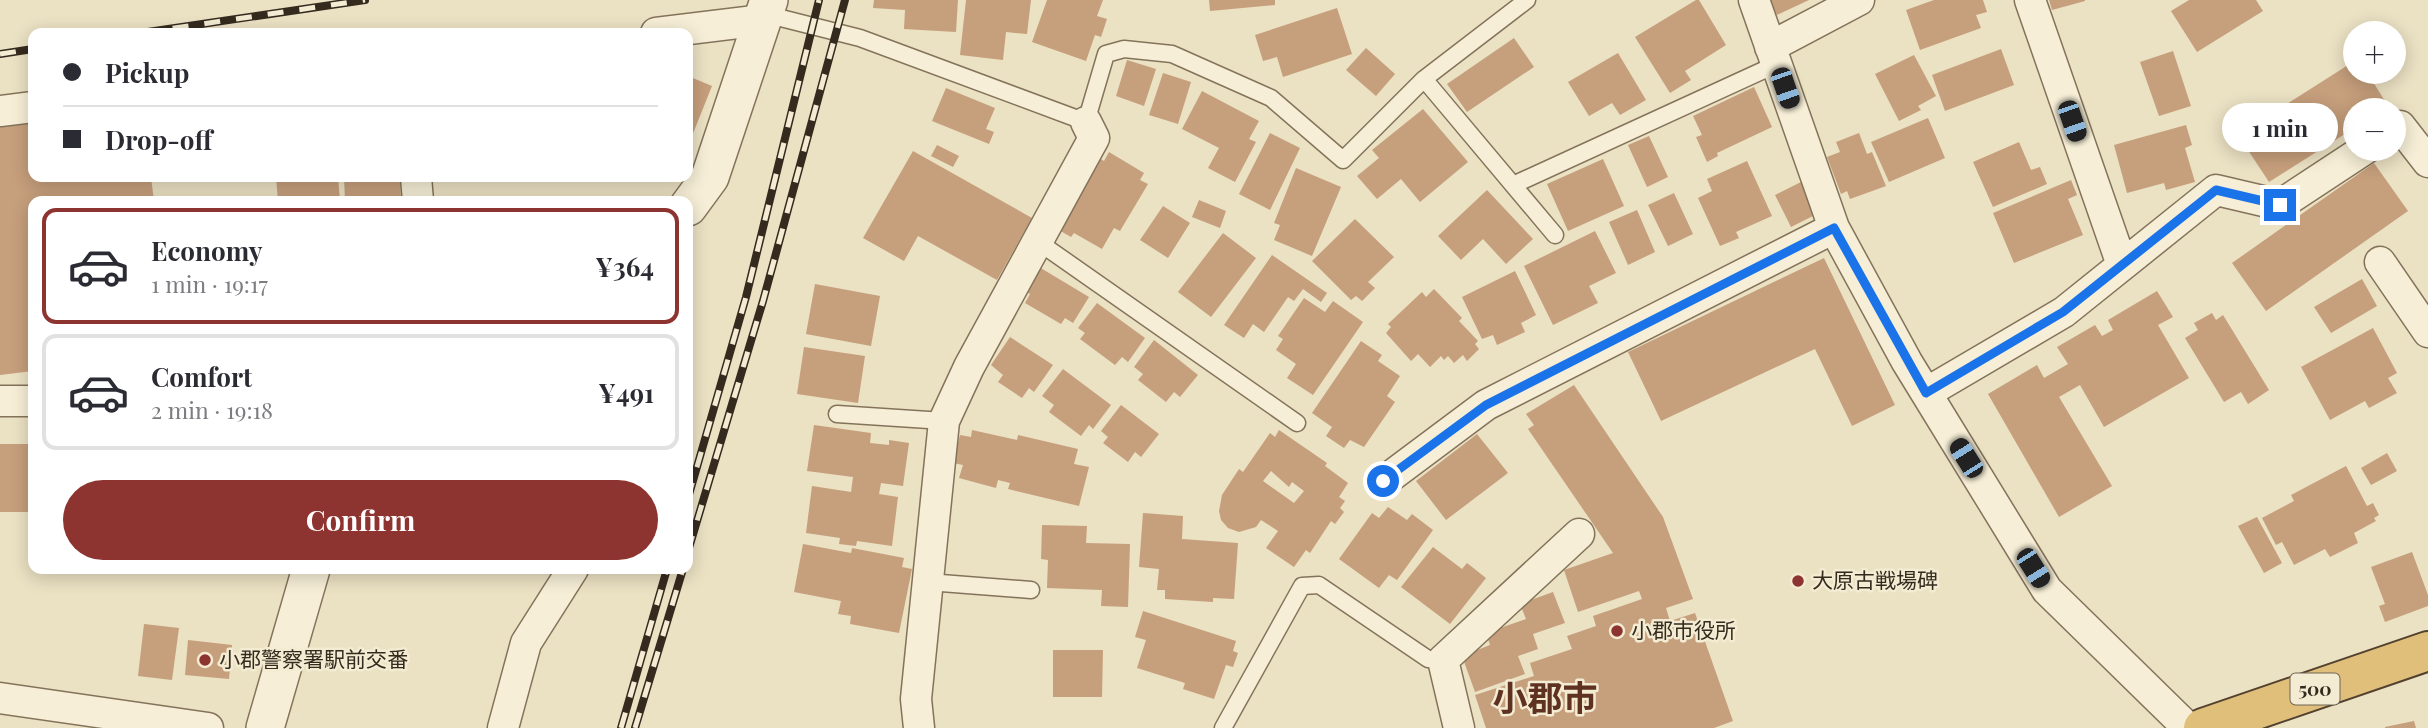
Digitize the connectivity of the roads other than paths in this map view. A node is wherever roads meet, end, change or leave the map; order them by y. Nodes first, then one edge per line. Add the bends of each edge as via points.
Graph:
1 (1527, 0) edge
2 (1754, 0) edge
3 (1859, 0) edge
4 (2030, 0) edge
5 (766, 12) edge
6 (682, 28) edge
7 (1774, 56) junction
8 (1424, 79) junction
9 (28, 108) edge
10 (0, 111) edge
11 (1086, 122) junction
12 (2406, 134) edge
13 (2347, 161) edge
14 (2428, 162) edge
15 (1513, 185) junction
16 (693, 200) edge
17 (1834, 228) junction
18 (1555, 235) dead end
19 (1037, 241) junction
20 (2380, 262) dead end
21 (2122, 265) junction
22 (2419, 298) edge
23 (2428, 332) edge
24 (1926, 393) junction
25 (0, 401) edge
26 (28, 401) edge
27 (837, 414) dead end
28 (944, 421) junction
29 (1297, 423) dead end
30 (1383, 481) dead end
31 (1579, 534) dead end
32 (310, 574) edge
33 (570, 574) edge
34 (928, 582) junction
35 (1031, 590) dead end
36 (2428, 651) edge
37 (1443, 660) junction
38 (0, 698) edge
39 (208, 728) edge
40 (265, 728) edge
41 (503, 728) edge
42 (919, 728) edge
43 (1223, 728) edge
44 (1459, 728) edge
45 (2188, 728) edge
46 (2203, 728) edge

1 - 8 lane
2 - 7 street
3 - 7 street
4 - 21 street
5 - 6 street
5 - 11 lane via 860,38
5 - 16 street via 710,177
7 - 15 lane
7 - 17 street
8 - 11 lane via 1343,160 1271,98 1172,54 1124,49 1106,54
8 - 15 lane
9 - 10 street
11 - 19 street via 1094,138
12 - 14 street
13 - 21 street via 2280,205 2216,190
15 - 18 lane
17 - 24 street
17 - 30 street via 1486,405
19 - 28 street
19 - 29 lane
20 - 22 street
21 - 24 street via 2063,312
22 - 23 street
24 - 45 street via 2047,590
25 - 26 street
27 - 28 lane
28 - 34 street
31 - 37 street
32 - 40 street
33 - 41 street via 526,643
34 - 35 lane
34 - 42 street via 916,699
36 - 46 highway, 500
37 - 43 lane via 1428,659 1319,586 1302,586
37 - 44 street
38 - 39 street

